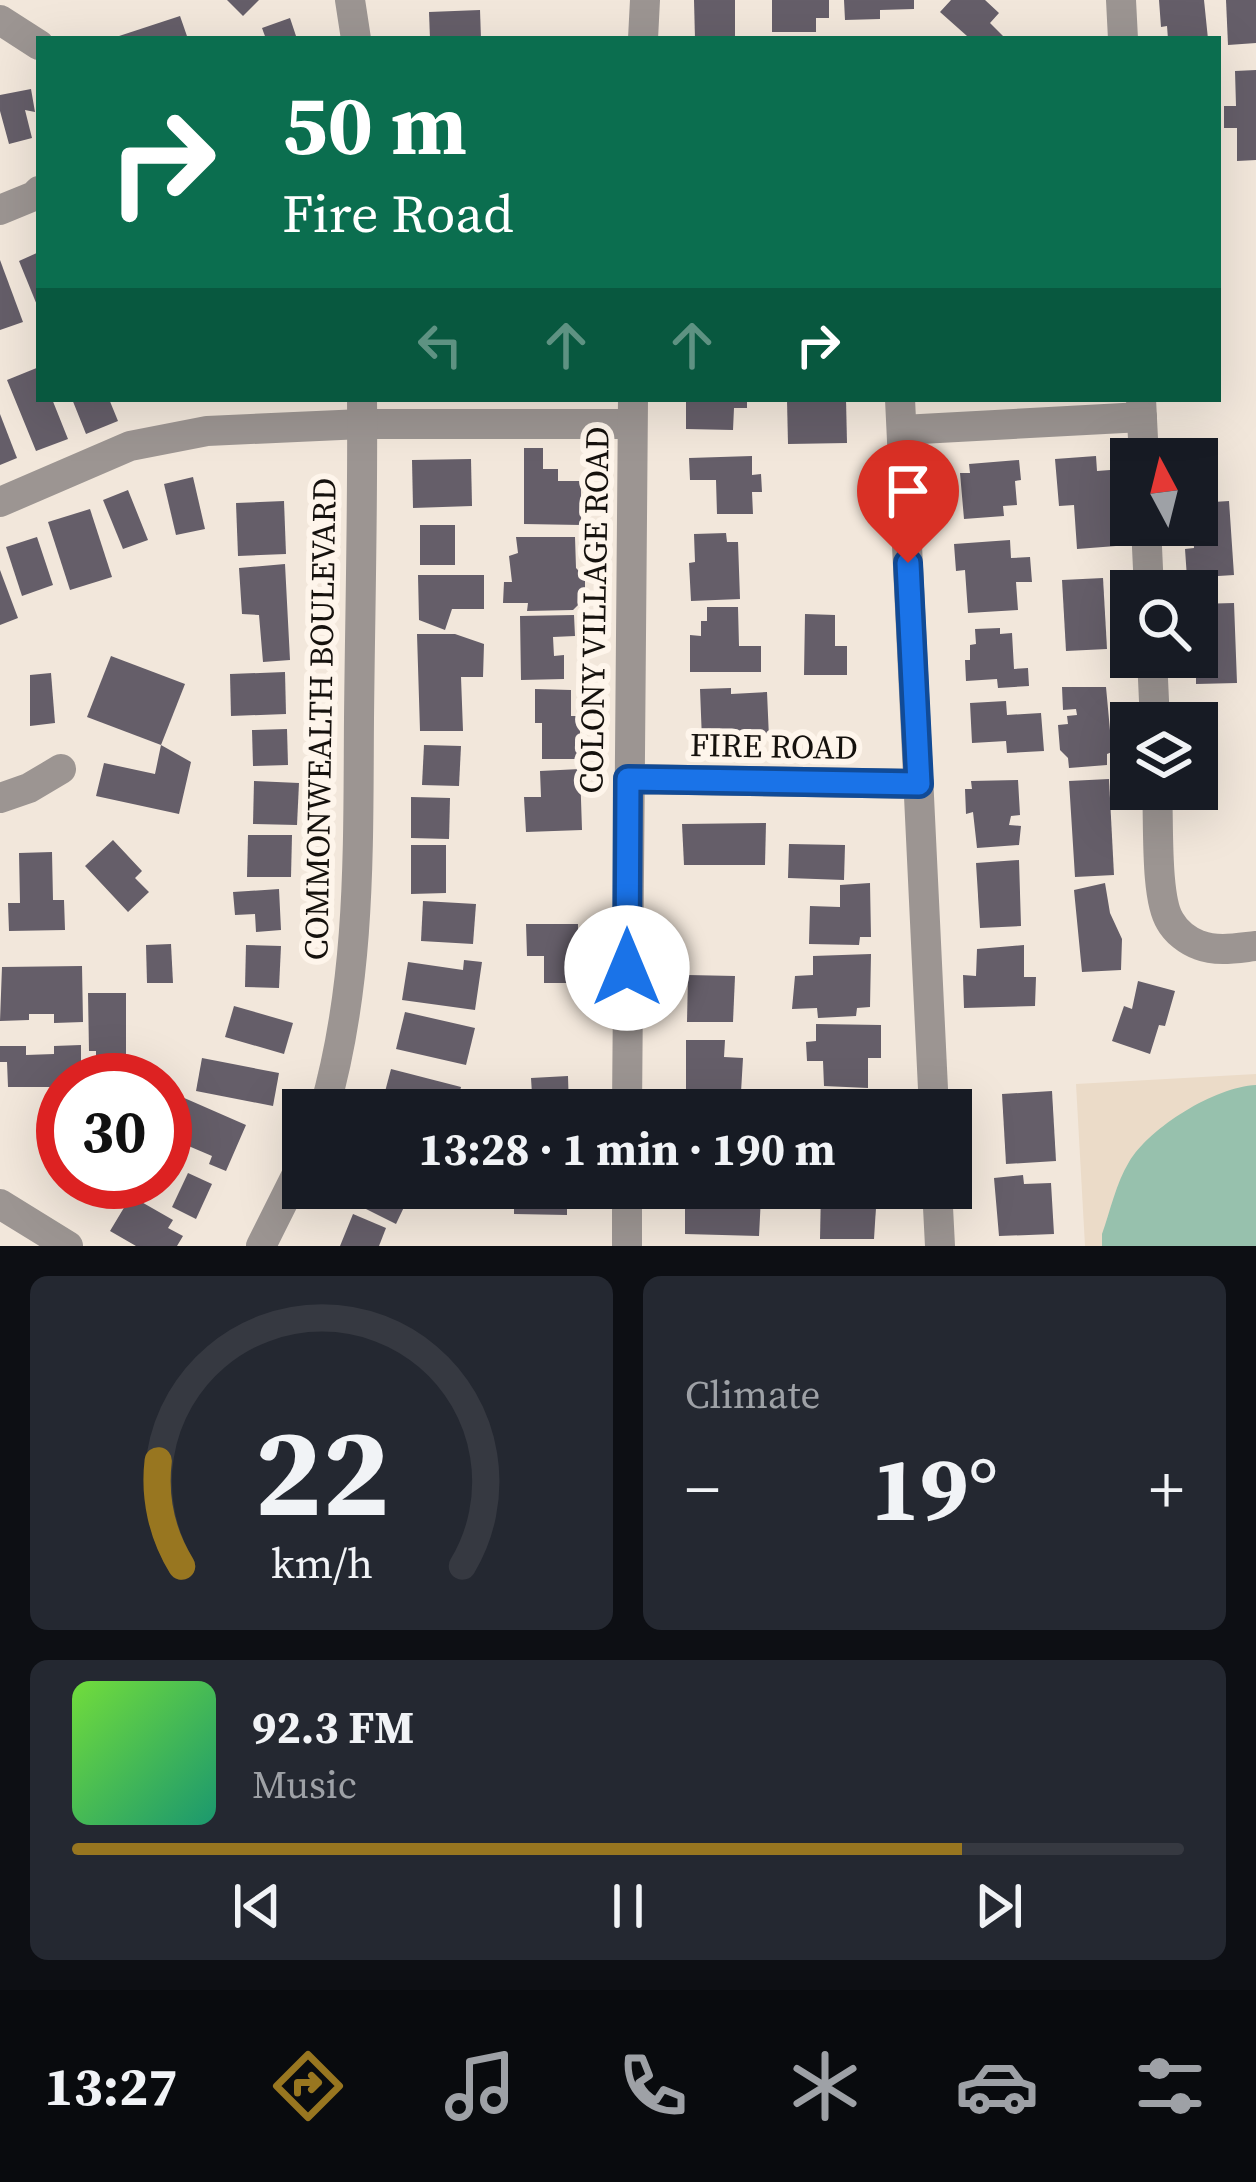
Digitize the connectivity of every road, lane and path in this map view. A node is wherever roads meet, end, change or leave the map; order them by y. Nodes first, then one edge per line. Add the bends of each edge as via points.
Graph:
1 (350, 0) edge
2 (645, 0) edge
3 (1121, 0) edge
4 (0, 20) edge
5 (356, 36) edge
6 (643, 36) edge
7 (1123, 36) edge
8 (36, 43) edge
9 (36, 194) edge
10 (0, 210) edge
11 (1141, 408) edge
12 (362, 412) edge
13 (632, 412) edge
14 (901, 415) edge
15 (1143, 438) edge
16 (0, 502) edge
17 (62, 770) dead end
18 (628, 779) junction
19 (919, 784) junction
20 (0, 798) edge
21 (1158, 810) edge
22 (1256, 946) edge
23 (330, 1089) edge
24 (627, 1089) edge
25 (933, 1089) edge
26 (282, 1203) edge
27 (0, 1204) edge
28 (627, 1209) edge
29 (939, 1209) edge
30 (68, 1246) edge
31 (260, 1246) edge
32 (627, 1246) edge
33 (940, 1246) edge

1 - 5 street
2 - 6 street
3 - 7 street
4 - 8 street
9 - 10 street
11 - 14 street
11 - 15 street
12 - 13 street
12 - 16 street via 130,446
12 - 23 street, COMMONWEALTH BOULEVARD via 358,868
13 - 18 street, COLONY VILLAGE ROAD
14 - 19 street
17 - 20 street
18 - 19 street, FIRE ROAD
18 - 24 street, COLONY VILLAGE ROAD
19 - 25 street
21 - 22 street via 1169,920 1198,945
26 - 31 street
27 - 30 street
28 - 32 street
29 - 33 street

